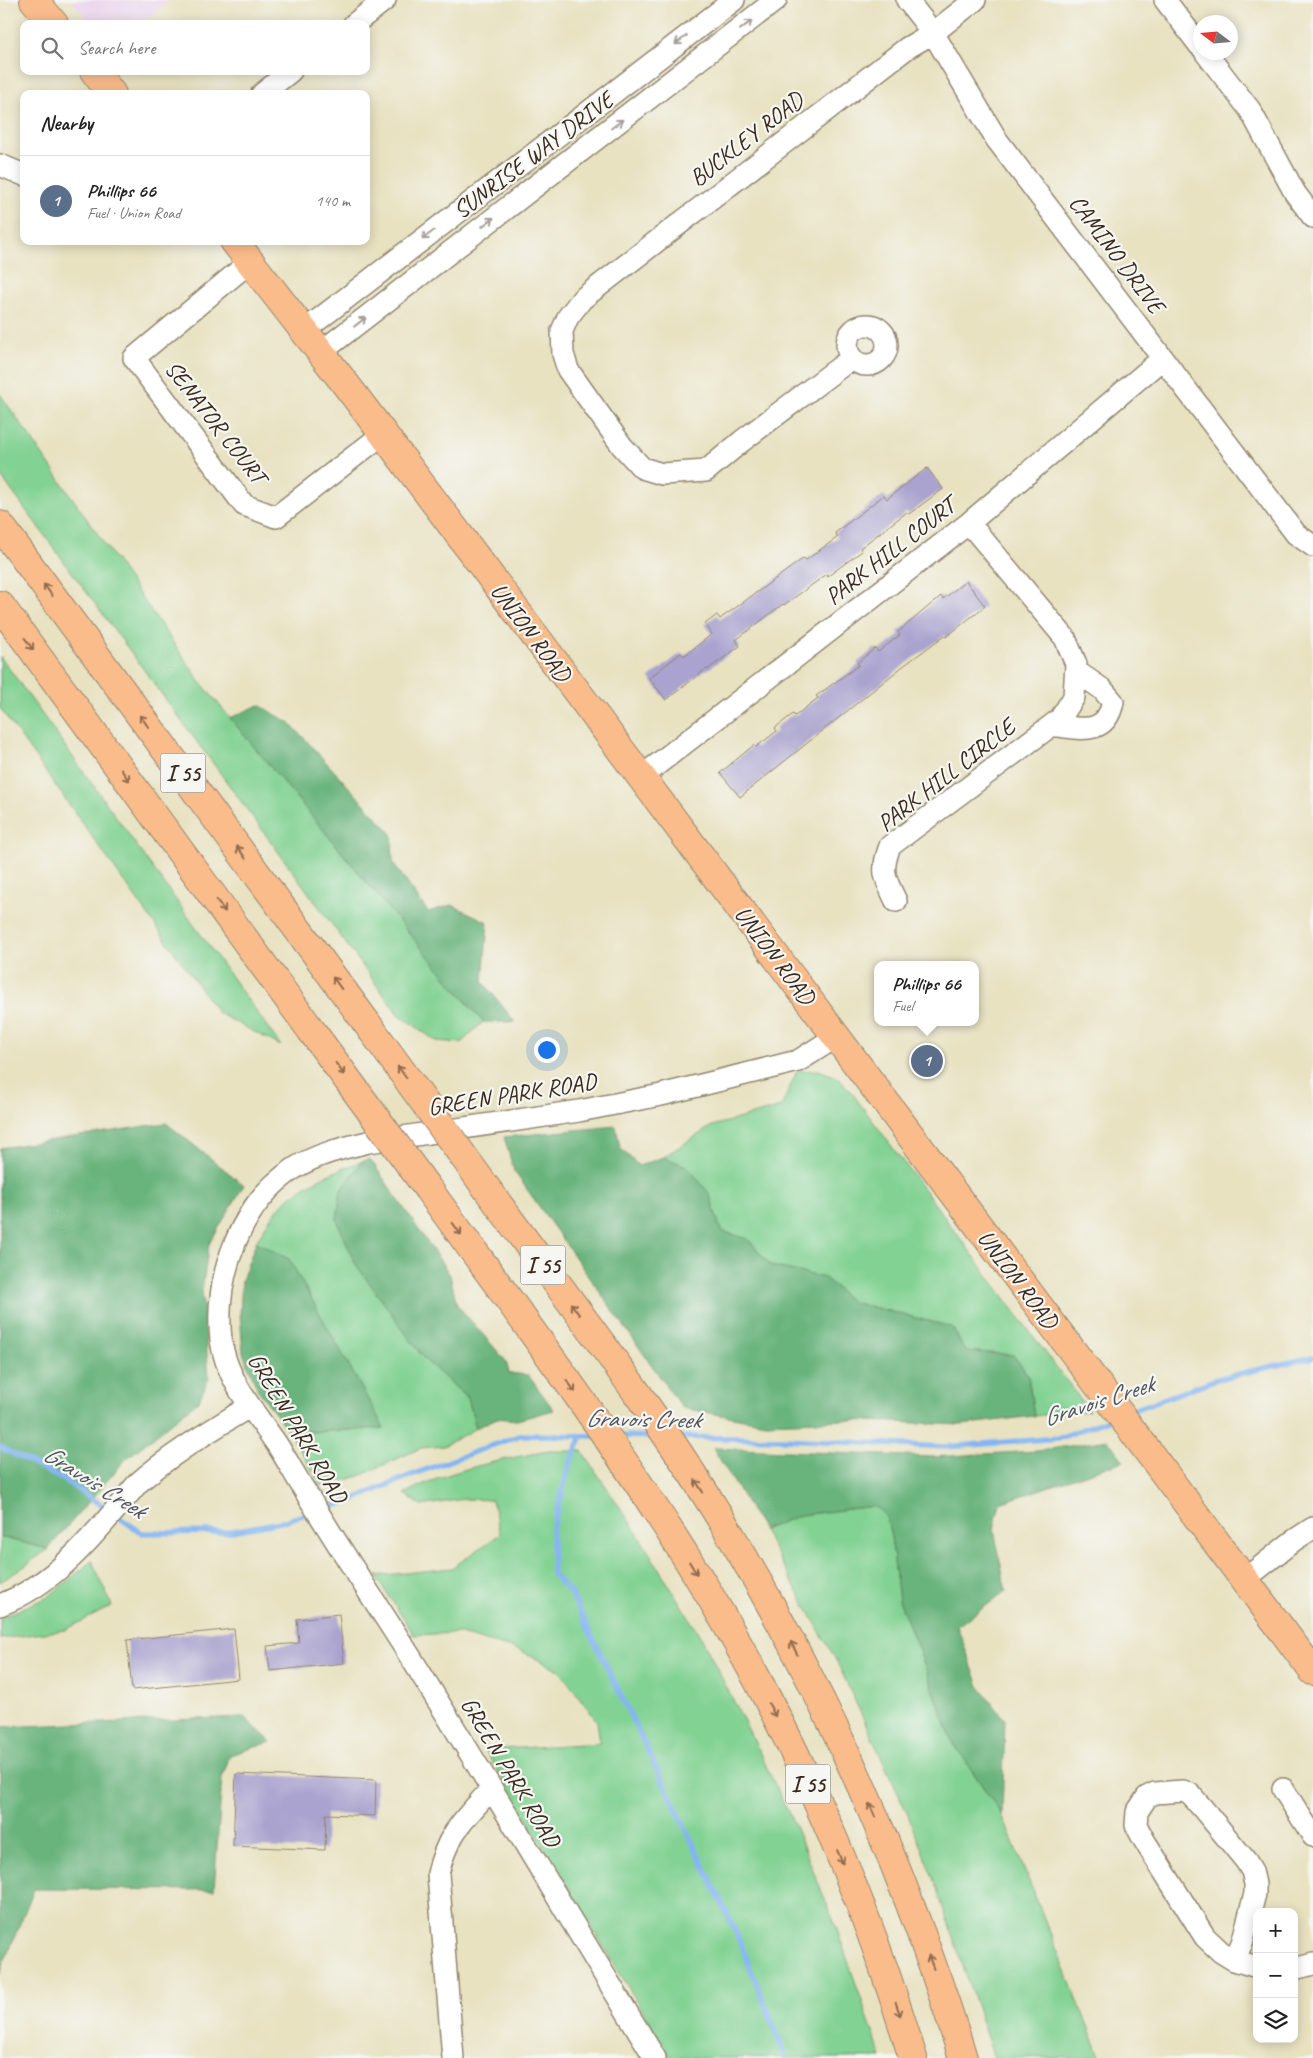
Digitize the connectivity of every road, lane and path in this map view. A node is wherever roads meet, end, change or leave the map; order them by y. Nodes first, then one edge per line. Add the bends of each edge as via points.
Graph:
1 (34, 0) edge
2 (385, 0) edge
3 (734, 0) edge
4 (776, 0) edge
5 (907, 0) edge
6 (975, 0) edge
7 (1165, 0) edge
8 (51, 20) edge
9 (359, 20) edge
10 (933, 32) junction
11 (1193, 37) edge
12 (1211, 60) edge
13 (97, 75) edge
14 (286, 75) edge
15 (109, 90) edge
16 (267, 90) edge
17 (0, 165) edge
18 (20, 173) edge
19 (1313, 217) edge
20 (243, 251) edge
21 (305, 330) junction
22 (321, 352) junction
23 (852, 358) dead end
24 (1163, 358) junction
25 (383, 434) junction
26 (969, 523) junction
27 (0, 525) edge
28 (1313, 546) edge
29 (0, 605) edge
30 (1076, 671) junction
31 (1053, 725) junction
32 (641, 777) junction
33 (896, 901) dead end
34 (836, 1037) junction
35 (250, 1406) junction
36 (1313, 1528) edge
37 (1244, 1580) junction
38 (0, 1605) edge
39 (1313, 1671) edge
40 (492, 1789) junction
41 (1283, 1789) dead end
42 (1313, 1836) edge
43 (1234, 1960) junction
44 (1313, 1964) edge
45 (1253, 1966) edge
46 (1298, 1968) edge
47 (453, 2058) edge
48 (654, 2058) edge
49 (913, 2058) edge
50 (963, 2058) edge

1 - 8 main road
2 - 9 street
3 -> 21 street, SUNRISE WAY DRIVE
22 -> 4 street, SUNRISE WAY DRIVE
5 - 10 street, CAMINO DRIVE
6 - 10 street, BUCKLEY ROAD
7 - 11 street
10 - 23 street, BUCKLEY ROAD via 907,48 582,299 562,331 568,370 622,446 642,468 662,474 706,471
10 - 24 street, CAMINO DRIVE via 997,140
12 - 19 street via 1250,110 1295,193
13 - 15 main road
14 - 16 street
17 - 18 street
20 - 21 main road, UNION ROAD
20 - 25 street, SENATOR COURT via 134,358 244,505 276,517
21 - 22 main road, UNION ROAD
22 - 25 main road, UNION ROAD
24 - 26 street, PARK HILL COURT
24 - 28 street, CAMINO DRIVE via 1296,534
25 - 32 main road, UNION ROAD
26 - 30 street, PARK HILL CIRCLE via 1065,638
26 - 32 street, PARK HILL COURT
50 -> 27 main road, I 55, bridge via 912,1908 875,1817 834,1726 726,1527 604,1348
29 -> 49 main road, I 55, bridge via 543,1346 667,1527 740,1648 786,1736 865,1917
30 - 31 street, PARK HILL CIRCLE via 1074,698
30 - 31 street, PARK HILL CIRCLE via 1102,689 1113,702 1110,715 1098,727 1086,729
31 - 33 street, PARK HILL CIRCLE via 890,846 884,862 886,879
32 - 34 main road, UNION ROAD
34 - 35 street, GREEN PARK ROAD via 798,1061 660,1095 579,1112 368,1142 340,1148 295,1168 264,1194 252,1211 232,1251 222,1288 224,1357
34 - 37 main road, UNION ROAD
35 - 38 street via 152,1470 55,1573 18,1598
35 - 40 street, GREEN PARK ROAD
36 - 37 street
37 - 39 main road, UNION ROAD
40 - 47 street via 455,1830 442,1853 438,1874
40 - 48 street, GREEN PARK ROAD
41 - 42 street
43 - 43 street via 1205,1937 1144,1840 1136,1824 1137,1812 1147,1797 1176,1790 1190,1794 1252,1871 1254,1894 1242,1943
43 - 45 street
44 - 46 street

